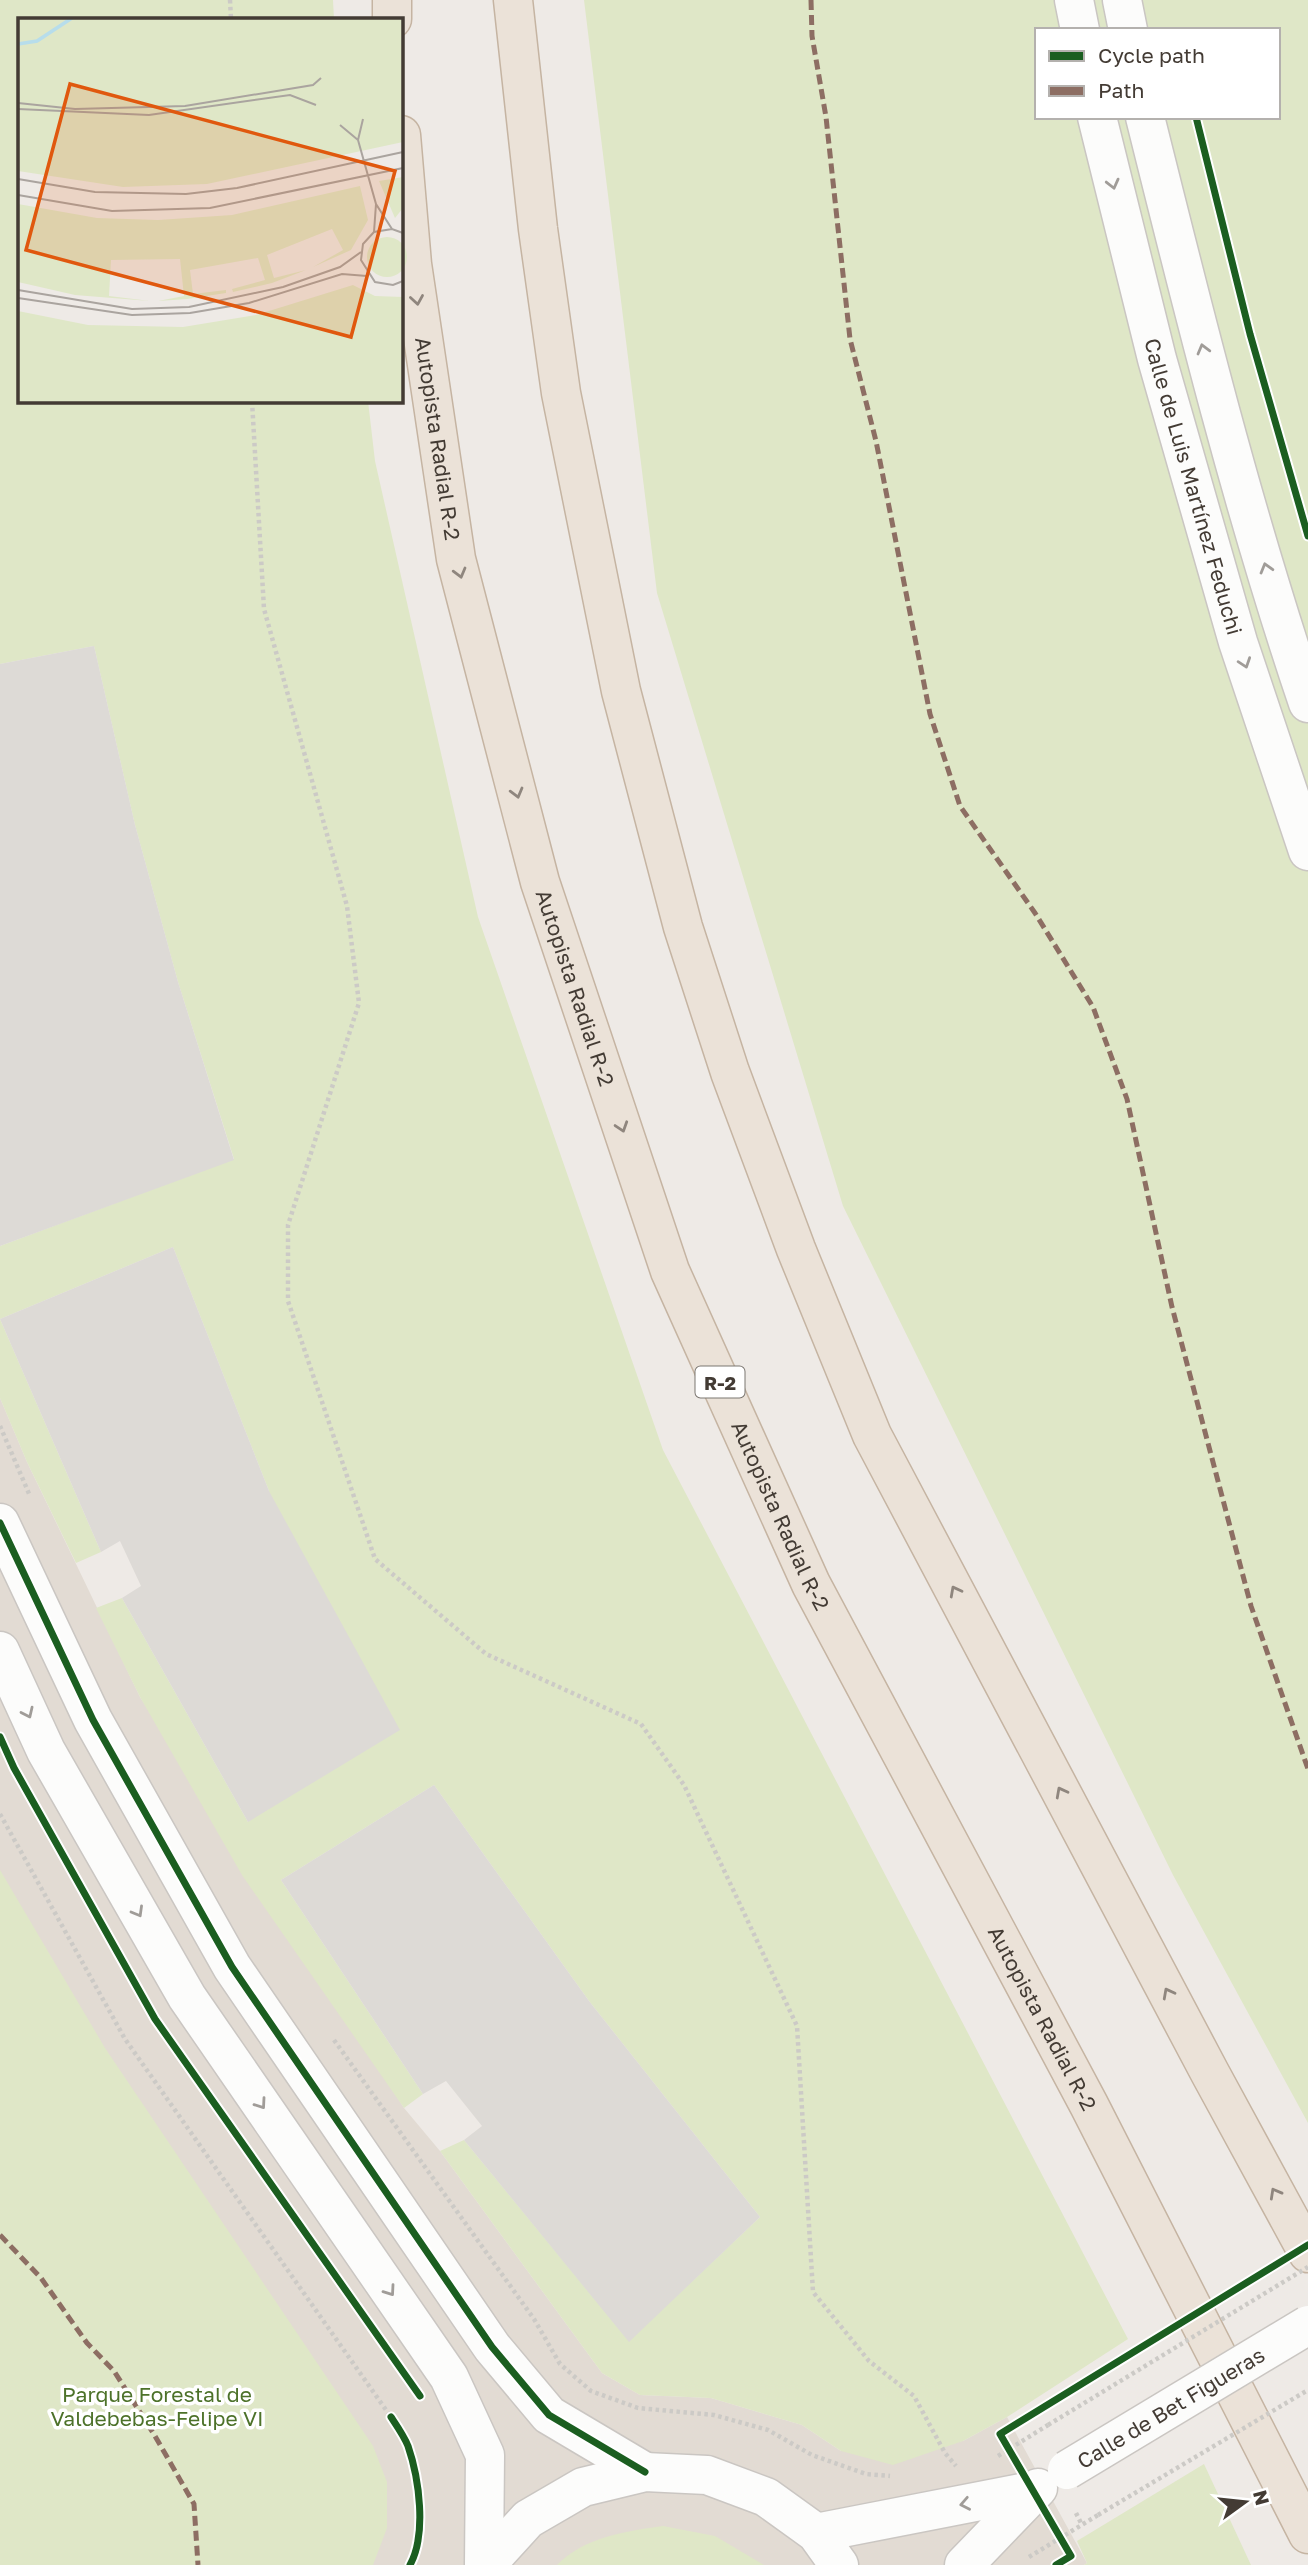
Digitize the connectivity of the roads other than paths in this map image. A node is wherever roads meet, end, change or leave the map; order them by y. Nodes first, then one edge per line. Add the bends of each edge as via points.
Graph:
1 (392, 0) edge
2 (513, 0) edge
3 (1074, 0) edge
4 (1122, 0) edge
5 (393, 18) edge
6 (1080, 28) edge
7 (1128, 28) edge
8 (1097, 119) edge
9 (1145, 119) edge
10 (402, 147) edge
11 (1308, 703) edge
12 (1308, 851) edge
13 (0, 1523) edge
14 (0, 1651) edge
15 (1308, 2253) edge
16 (1308, 2325) edge
17 (645, 2472) junction
18 (1032, 2491) junction
19 (816, 2533) junction
20 (1308, 2534) edge
21 (485, 2565) edge
22 (839, 2565) edge
23 (964, 2565) edge

1 - 5 highway
15 -> 2 highway via 872,1435 730,1072 683,927 618,677 561,393
3 - 6 street
4 - 7 street
8 -> 12 street, Calle de Luis Martínez Feduchi via 1157,359 1234,629
11 -> 9 street via 1202,347
10 -> 20 highway, Autopista Radial R-2 / R-2 via 412,264 456,559 540,882 670,1271 811,1584 1089,2105
13 - 17 street via 93,1720 232,1967 492,2347 549,2415
14 -> 21 street via 46,1751 187,1997 449,2377 485,2455
16 - 18 street, Calle de Bet Figueras, bridge
17 - 19 street via 707,2475 766,2497
17 - 21 street via 583,2487 528,2519
18 -> 19 street, Calle de Bet Figueras
18 - 23 street, Calle de Bet Figueras
19 - 22 street

